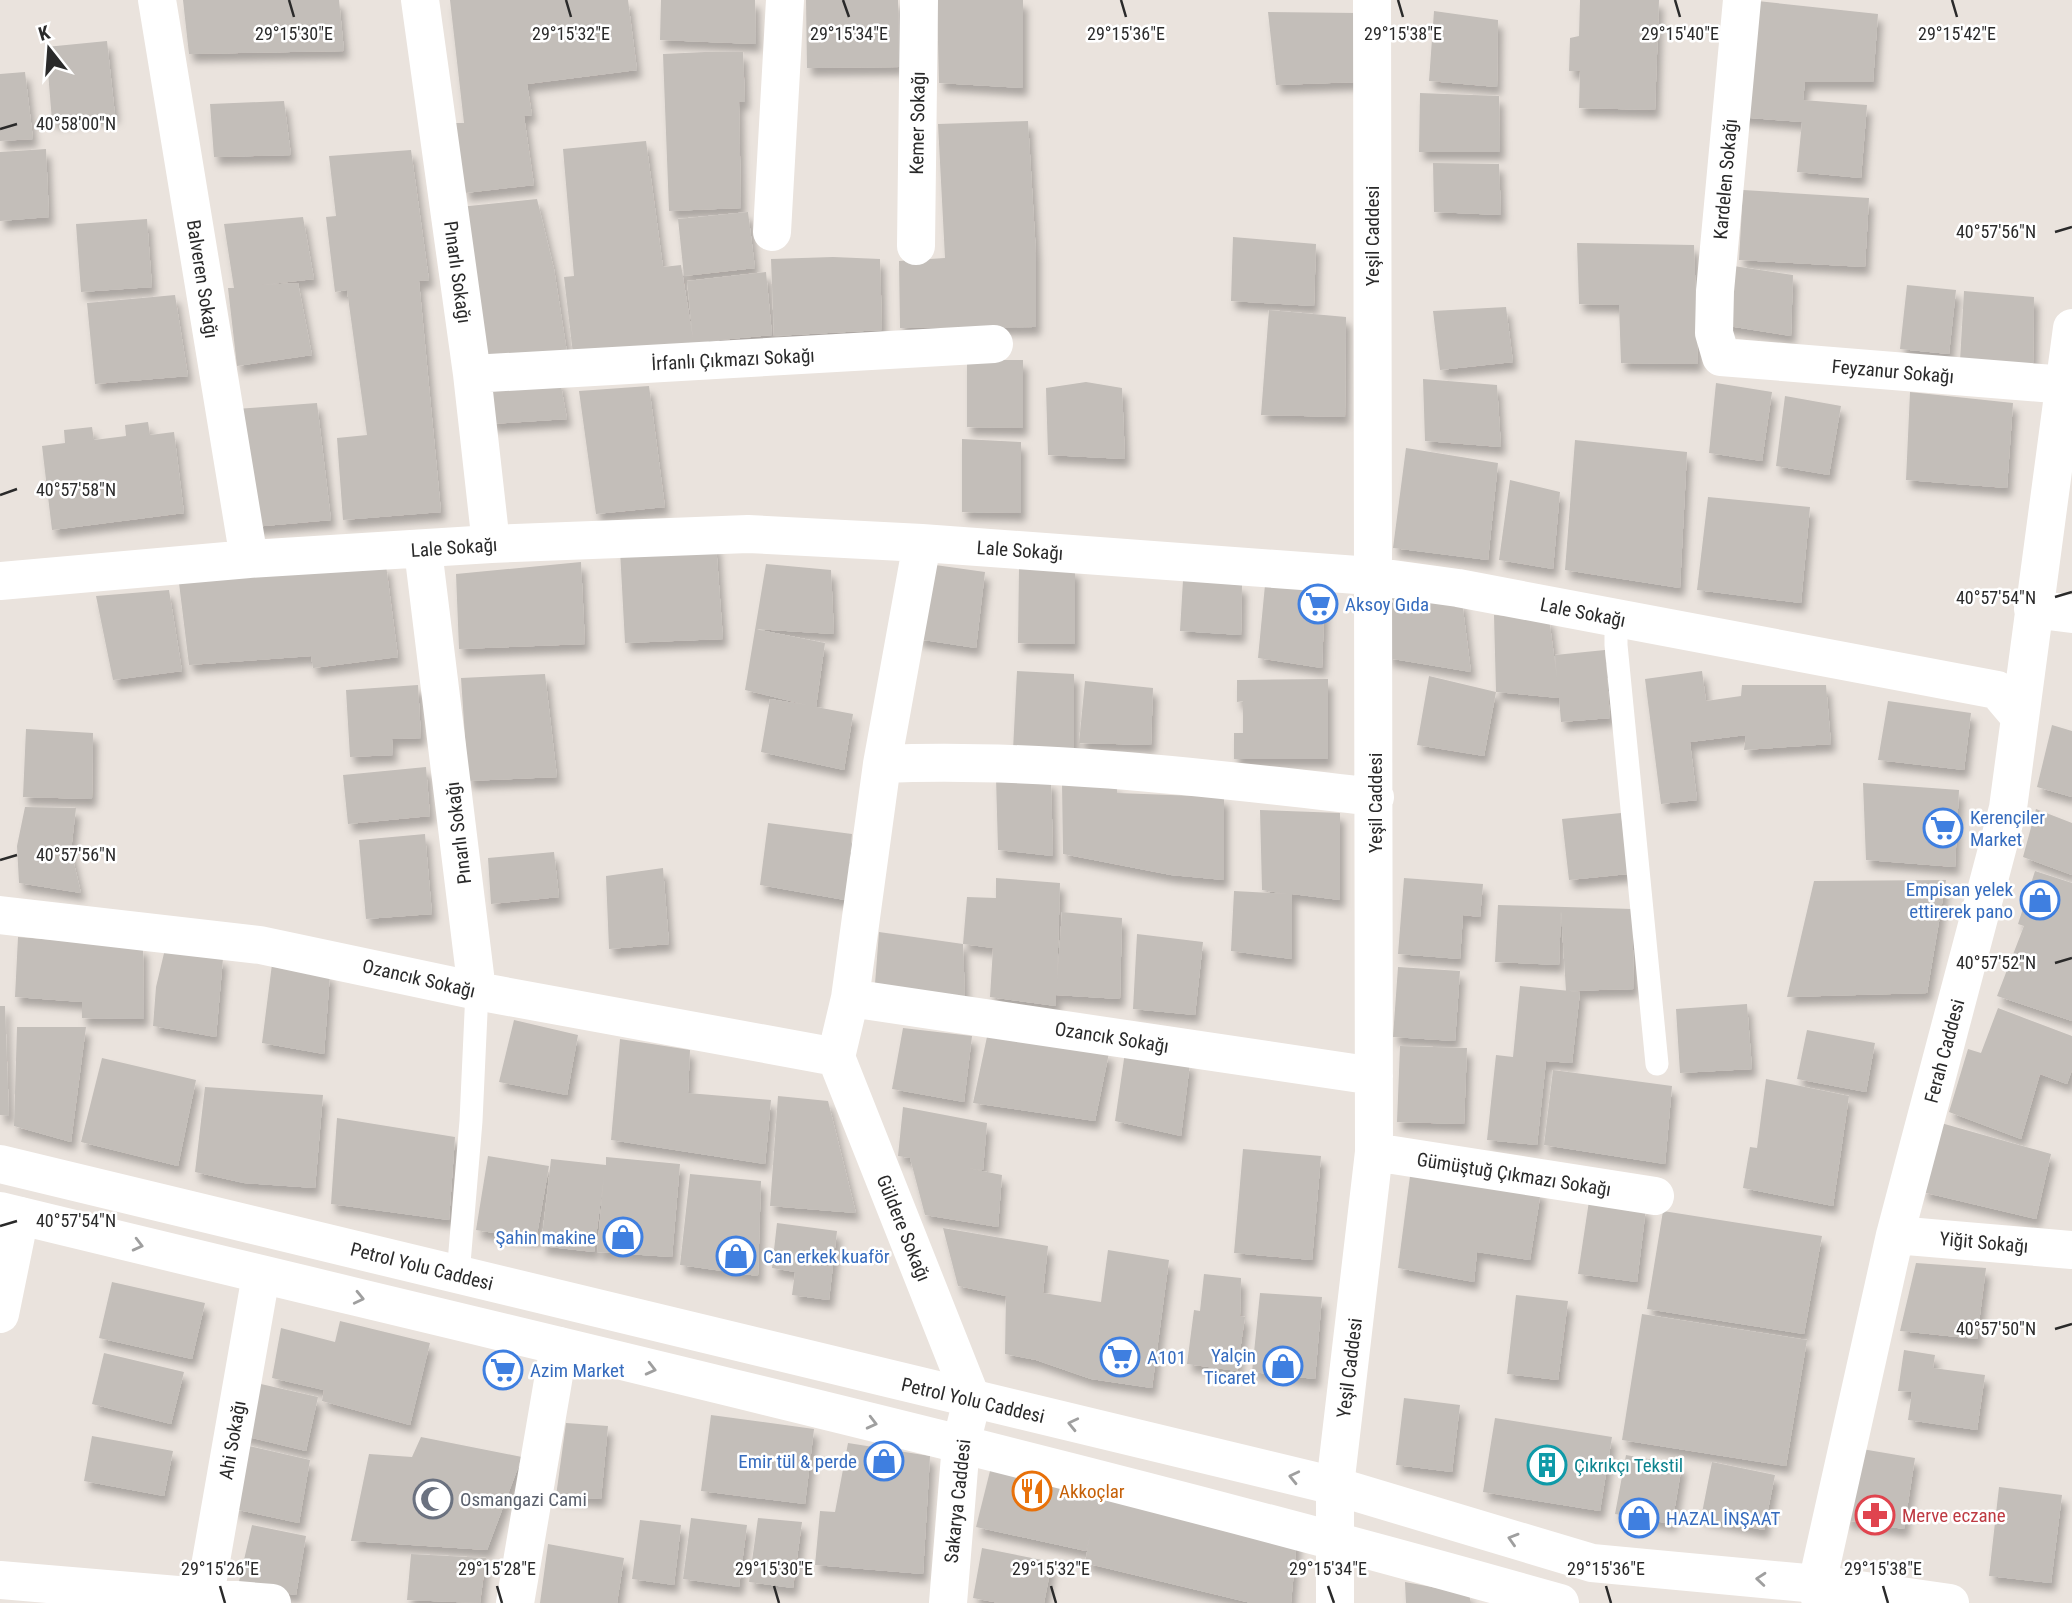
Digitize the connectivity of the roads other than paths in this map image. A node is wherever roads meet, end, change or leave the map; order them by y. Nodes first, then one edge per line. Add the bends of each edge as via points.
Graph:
1 (156, 0) edge
2 (420, 0) edge
3 (785, 0) edge
4 (919, 0) edge
5 (1372, 0) edge
6 (1742, 0) edge
7 (772, 232) dead end
8 (916, 246) dead end
9 (2072, 327) edge
10 (994, 344) dead end
11 (1721, 358) joint
12 (472, 374) junction
13 (2066, 385) junction
14 (922, 543) junction
15 (491, 544) junction
16 (423, 550) junction
17 (249, 559) junction
18 (1371, 576) junction
19 (0, 581) edge
20 (2033, 609) junction
21 (2072, 614) edge
22 (1616, 618) junction
23 (2020, 716) junction
24 (882, 764) junction
25 (1375, 797) junction
26 (0, 915) edge
27 (477, 991) junction
28 (850, 998) junction
29 (835, 1057) junction
30 (1657, 1064) dead end
31 (1374, 1076) junction
32 (1374, 1152) junction
33 (0, 1164) edge
34 (1655, 1196) dead end
35 (10, 1213) edge
36 (1895, 1235) junction
37 (2072, 1250) edge
38 (261, 1275) junction
39 (458, 1275) junction
40 (0, 1314) edge
41 (559, 1346) junction
42 (972, 1400) junction
43 (961, 1444) junction
44 (1335, 1486) junction
45 (1335, 1539) junction
46 (0, 1580) edge
47 (1819, 1593) edge
48 (207, 1599) edge
49 (272, 1603) edge
50 (515, 1603) edge
51 (948, 1603) edge
52 (1335, 1603) edge
53 (1560, 1603) edge
54 (1950, 1603) edge

1 - 17 street, Balveren Sokağı
2 - 12 street, Pınarlı Sokağı
3 - 7 street
4 - 8 street, Kemer Sokağı
5 - 18 street, Yeşil Caddesi
6 - 11 street, Kardelen Sokağı via 1715,291 1714,333
9 - 13 street, Ferah Caddesi
10 - 12 street, İrfanlı Çıkmazı Sokağı
11 - 13 street, Feyzanur Sokağı
12 - 15 street, Pınarlı Sokağı
13 - 20 street, Ferah Caddesi
14 - 15 street, Lale Sokağı via 748,534
14 - 18 street, Lale Sokağı
14 - 24 street
15 - 16 street, Lale Sokağı
16 - 17 street, Lale Sokağı
16 - 27 street, Pınarlı Sokağı
17 - 19 street, Lale Sokağı
18 - 22 street, Lale Sokağı
18 - 25 street, Yeşil Caddesi
20 - 21 street
20 - 23 street, Ferah Caddesi
22 - 23 street, Lale Sokağı via 1997,690
22 - 30 lane
23 - 36 street, Ferah Caddesi via 2008,808
24 - 25 street via 940,761 1212,779
24 - 28 street
25 - 31 street, Yeşil Caddesi
26 - 27 street, Ozancık Sokağı via 260,945
27 - 29 street, Ozancık Sokağı
27 - 39 lane
28 - 29 street
28 - 31 street, Ozancık Sokağı
29 - 42 street, Güldere Sokağı
31 - 32 street, Yeşil Caddesi
32 - 34 street, Gümüştuğ Çıkmazı Sokağı
32 - 44 street, Yeşil Caddesi
33 - 39 street, Petrol Yolu Caddesi
35 -> 38 street
35 - 40 street
36 - 37 street, Yiğit Sokağı
36 - 47 street, Ferah Caddesi
38 -> 41 street
38 - 48 street, Ahi Sokağı
39 - 42 street, Petrol Yolu Caddesi
41 -> 43 street
41 - 50 street
42 - 43 street, Sakarya Caddesi
44 -> 42 street, Petrol Yolu Caddesi
43 - 45 street
43 - 51 street, Sakarya Caddesi
44 - 45 street, Yeşil Caddesi
47 -> 44 street, Petrol Yolu Caddesi via 1592,1563
45 - 52 street, Yeşil Caddesi
45 - 53 street
46 - 48 street
47 - 54 street, Petrol Yolu Caddesi
48 - 49 street

